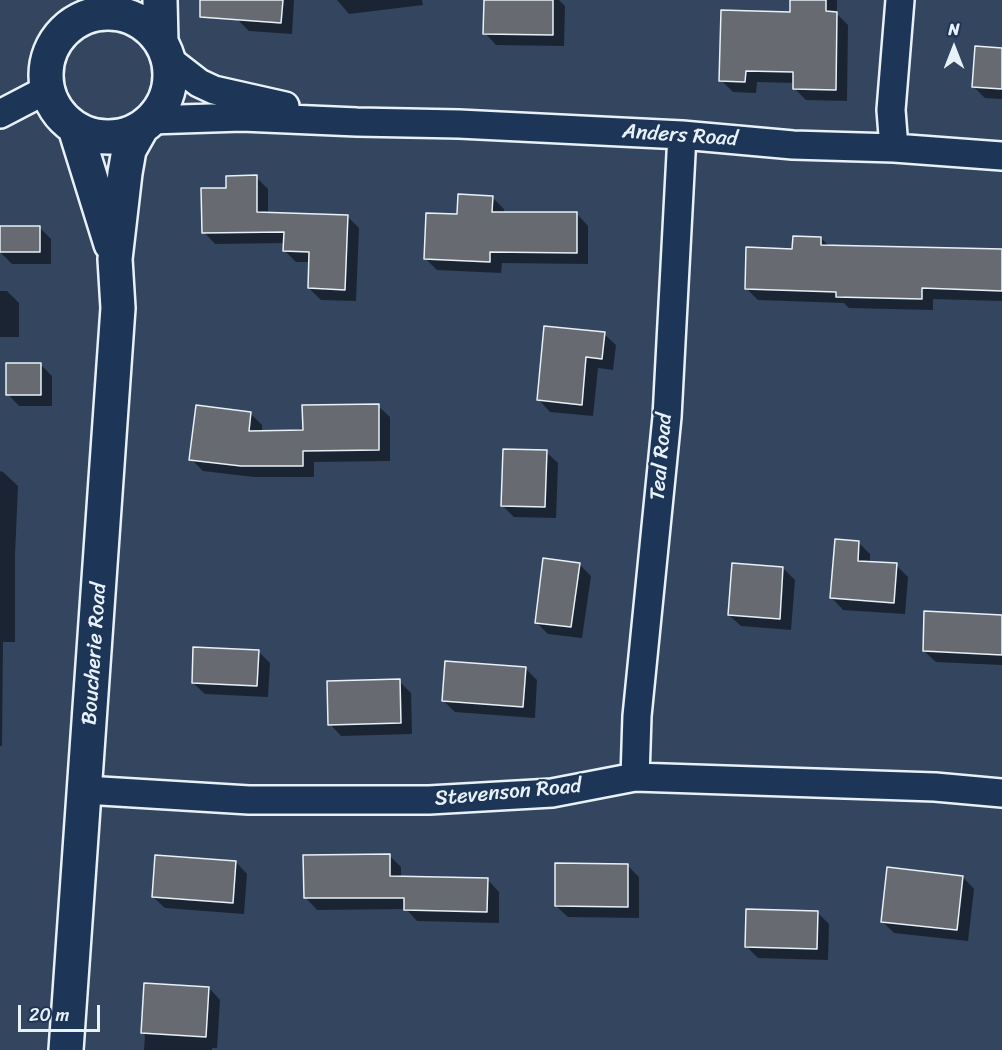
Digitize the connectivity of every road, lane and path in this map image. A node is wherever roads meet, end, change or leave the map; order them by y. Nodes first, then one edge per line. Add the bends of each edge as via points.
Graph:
1 (160, 0) edge
2 (900, 0) edge
3 (103, 8) edge
4 (165, 51) junction
5 (48, 89) junction
6 (0, 114) edge
7 (357, 122) junction
8 (146, 124) junction
9 (75, 128) junction
10 (682, 135) junction
11 (894, 148) junction
12 (1002, 156) edge
13 (116, 259) junction
14 (635, 777) junction
15 (86, 790) junction
16 (1002, 793) edge
17 (66, 1050) edge

1 - 4 main road
2 - 11 street via 891,110
3 - 4 main road via 148,27
3 - 5 main road via 78,21 55,43 48,66
4 - 7 street, Anders Road via 199,83 214,90
4 - 8 main road via 171,76 168,93
5 - 6 street
5 - 9 main road via 58,111
7 - 8 street, Anders Road via 242,117
7 - 10 street, Anders Road
8 - 9 main road via 116,136 88,134
8 - 13 main road, Boucherie Road via 129,150
9 - 13 main road, Boucherie Road
10 - 11 street, Anders Road via 793,145
10 - 14 street, Teal Road via 667,417 637,716
11 - 12 street, Anders Road
13 - 15 main road, Boucherie Road via 118,308
14 - 15 street, Stevenson Road via 552,793 429,800 249,800
14 - 16 street, Stevenson Road via 935,787
15 - 17 main road, Boucherie Road

